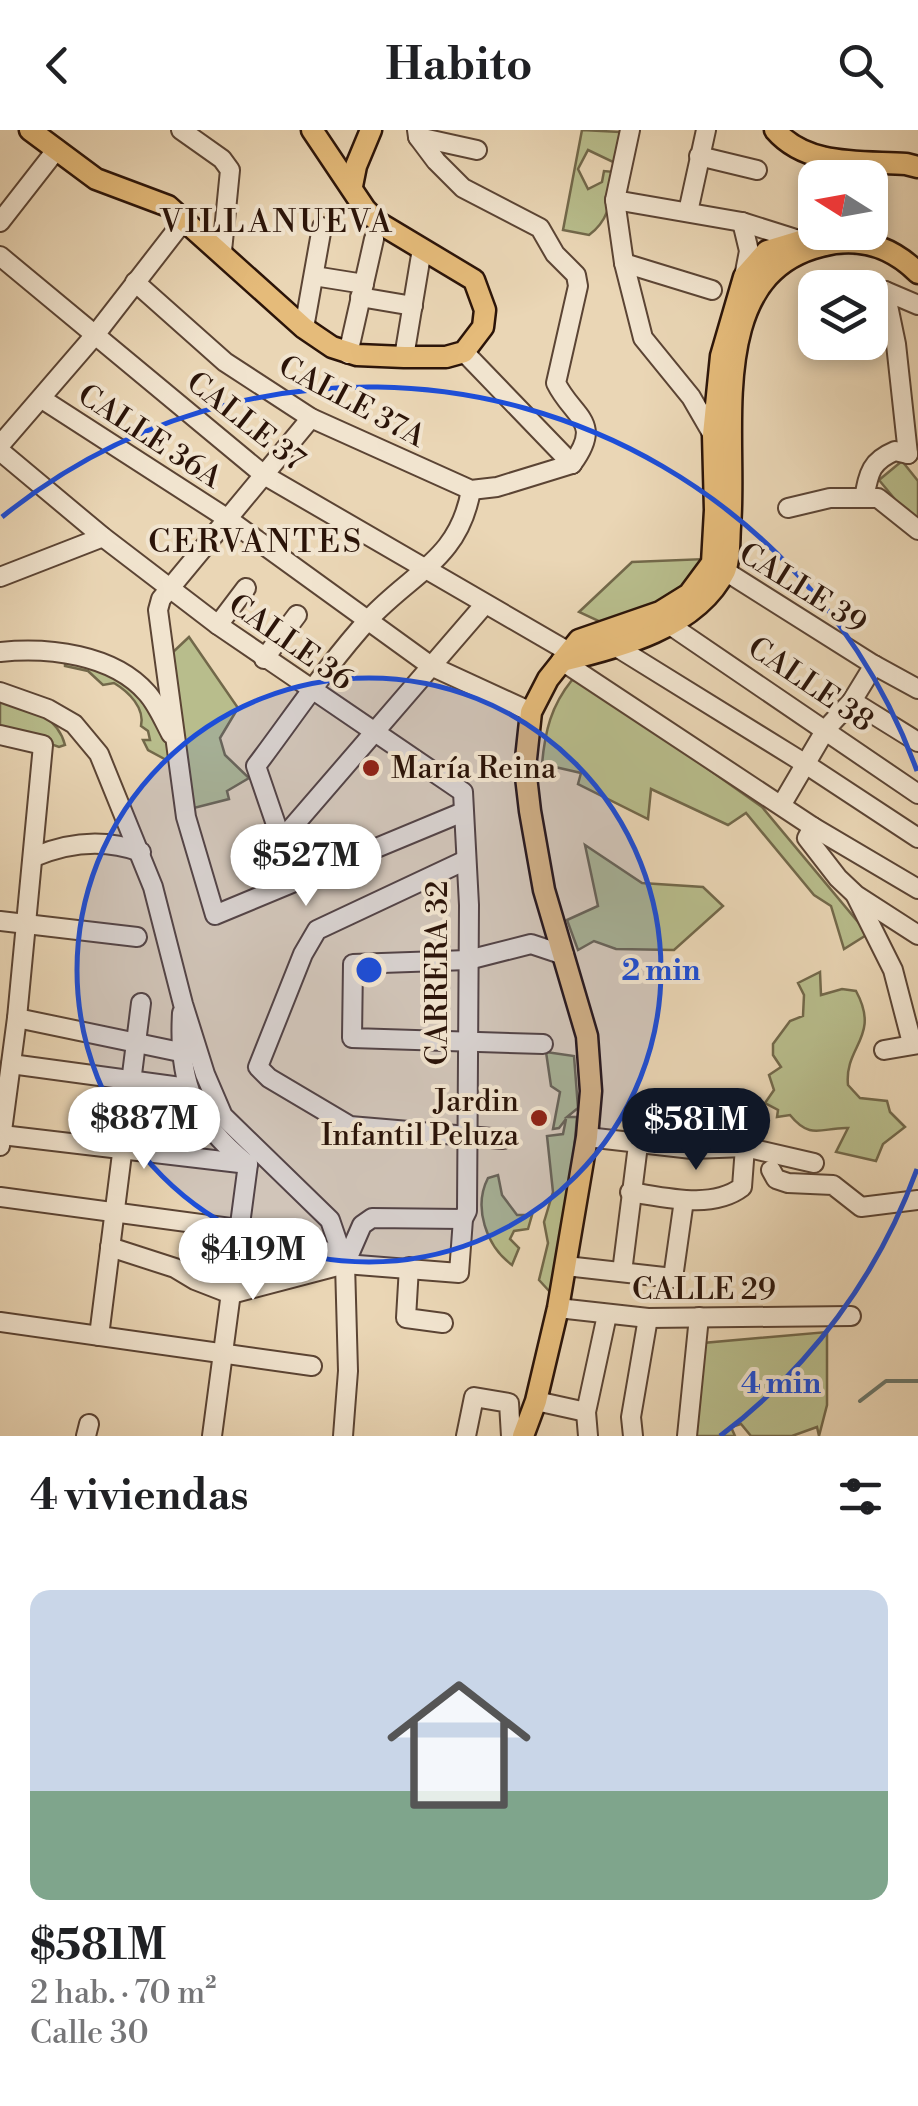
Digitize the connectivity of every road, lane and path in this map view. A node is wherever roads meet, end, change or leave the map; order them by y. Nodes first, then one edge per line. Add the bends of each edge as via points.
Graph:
1 (30, 130) edge
2 (181, 130) edge
3 (312, 130) edge
4 (371, 130) edge
5 (630, 130) edge
6 (706, 130) edge
7 (772, 130) edge
8 (418, 133) edge
9 (57, 149) junction
10 (477, 150) dead end
11 (699, 156) junction
12 (918, 167) edge
13 (758, 170) dead end
14 (349, 174) junction
15 (615, 200) junction
16 (688, 212) junction
17 (185, 219) junction
18 (0, 222) edge
19 (742, 222) junction
20 (322, 228) dead end
21 (888, 238) edge
22 (374, 239) dead end
23 (798, 240) edge
24 (798, 240) edge
25 (422, 249) junction
26 (222, 251) junction
27 (918, 255) edge
28 (0, 256) edge
29 (624, 263) junction
30 (918, 273) edge
31 (314, 276) junction
32 (744, 277) junction
33 (135, 282) junction
34 (712, 290) dead end
35 (362, 291) junction
36 (888, 295) edge
37 (918, 305) edge
38 (413, 306) junction
39 (888, 322) edge
40 (304, 328) junction
41 (95, 335) junction
42 (464, 352) junction
43 (348, 354) junction
44 (404, 357) junction
45 (896, 366) junction
46 (918, 372) edge
47 (42, 398) junction
48 (311, 418) junction
49 (714, 435) junction
50 (0, 448) edge
51 (913, 460) edge
52 (572, 464) junction
53 (264, 476) junction
54 (471, 490) junction
55 (864, 498) junction
56 (788, 508) dead end
57 (228, 519) junction
58 (918, 530) edge
59 (104, 537) junction
60 (719, 566) junction
61 (423, 568) junction
62 (0, 577) edge
63 (171, 588) junction
64 (246, 588) dead end
65 (485, 604) junction
66 (297, 615) dead end
67 (368, 620) junction
68 (670, 625) junction
69 (218, 626) junction
70 (616, 646) junction
71 (0, 652) edge
72 (571, 656) junction
73 (264, 659) junction
74 (874, 665) junction
75 (430, 666) junction
76 (918, 689) edge
77 (312, 691) junction
78 (0, 692) edge
79 (852, 701) junction
80 (530, 712) junction
81 (826, 729) junction
82 (375, 733) junction
83 (0, 735) edge
84 (918, 742) edge
85 (176, 743) junction
86 (804, 763) junction
87 (464, 792) joint
88 (918, 794) edge
89 (782, 804) junction
90 (463, 812) junction
91 (810, 832) junction
92 (918, 837) edge
93 (283, 838) junction
94 (141, 852) junction
95 (34, 857) junction
96 (466, 860) junction
97 (295, 880) junction
98 (918, 889) edge
99 (856, 896) junction
100 (0, 921) edge
101 (27, 924) junction
102 (918, 935) edge
103 (137, 937) dead end
104 (564, 955) junction
105 (468, 960) junction
106 (141, 1003) dead end
107 (182, 1004) junction
108 (17, 1018) junction
109 (468, 1042) junction
110 (136, 1043) junction
111 (543, 1044) dead end
112 (915, 1044) edge
113 (884, 1050) dead end
114 (180, 1052) junction
115 (11, 1064) junction
116 (131, 1080) junction
117 (188, 1088) junction
118 (587, 1137) junction
119 (466, 1138) junction
120 (503, 1139) dead end
121 (1, 1140) edge
122 (638, 1145) junction
123 (745, 1147) junction
124 (122, 1150) junction
125 (773, 1162) junction
126 (814, 1163) dead end
127 (248, 1164) junction
128 (742, 1186) junction
129 (630, 1192) junction
130 (0, 1198) edge
131 (684, 1200) junction
132 (918, 1200) edge
133 (114, 1213) junction
134 (464, 1219) junction
135 (239, 1230) junction
136 (110, 1247) junction
137 (345, 1264) junction
138 (566, 1266) junction
139 (409, 1268) junction
140 (622, 1272) junction
141 (230, 1294) junction
142 (558, 1308) junction
143 (607, 1315) junction
144 (851, 1316) dead end
145 (699, 1317) junction
146 (648, 1318) junction
147 (0, 1322) edge
148 (443, 1323) dead end
149 (99, 1336) junction
150 (223, 1354) junction
151 (312, 1366) dead end
152 (536, 1401) junction
153 (586, 1412) junction
154 (212, 1436) edge
155 (343, 1436) edge
156 (466, 1436) edge
157 (511, 1436) edge
158 (523, 1436) edge
159 (588, 1436) edge
160 (633, 1436) edge
161 (687, 1436) edge

1 - 9 main road
2 - 26 street via 230,170
3 - 14 main road
4 - 14 main road
5 - 15 street
6 - 11 street
7 - 12 main road via 823,158
8 - 10 street
8 - 52 street via 463,188 540,228 576,275 556,384 587,430
9 - 17 main road via 96,179
9 - 18 street
11 - 13 street
11 - 16 street
14 - 25 main road via 365,209
15 - 16 street
15 - 29 street
16 - 19 street
17 - 26 main road
17 - 33 street
19 - 23 street
19 - 32 street
20 - 31 street
21 - 27 main road
22 - 35 street
24 - 32 main road via 767,251
25 - 38 street
25 - 42 main road via 474,280 481,293 483,326
26 - 40 main road
28 - 41 street, CALLE 37
29 - 34 street
29 - 49 street via 643,338
30 - 60 main road via 878,246 836,243 793,256 770,270 754,292 739,336 730,404 732,489
31 - 35 street
31 - 40 street
32 - 49 main road via 721,356
33 - 41 street
33 - 48 street, CALLE 37A via 225,362
35 - 38 street
35 - 43 street
36 - 37 street
38 - 44 street
39 - 45 street
40 - 43 main road
41 - 47 street
41 - 53 street, CALLE 37
42 - 44 main road
42 - 52 street
43 - 44 main road
45 - 46 street
45 - 51 street
47 - 50 street
47 - 57 street, CALLE 36A
48 - 53 street
48 - 54 street, CALLE 37A
49 - 60 main road
50 - 59 street, CALLE 36
51 - 55 street via 895,450 876,459
52 - 54 street
53 - 57 street
53 - 61 street, CALLE 37
54 - 61 street via 454,541
55 - 56 street
55 - 58 street via 878,498
57 - 63 street
57 - 67 street, CALLE 36A
59 - 62 street
59 - 63 street, CALLE 36
60 - 68 main road via 702,601
60 - 72 main road via 660,612 580,640
60 - 74 street, CALLE 39
61 - 65 street, CALLE 37
61 - 67 street
63 - 69 street, CALLE 36
63 - 85 street via 158,610
64 - 69 street
65 - 72 street, CALLE 37
65 - 75 street
66 - 73 street
67 - 75 street, CALLE 36A
67 - 77 street
68 - 70 main road
68 - 81 street, CALLE 38
69 - 73 street, CALLE 36
70 - 72 main road
70 - 86 street
71 - 85 street via 47,649 118,671 147,692
72 - 80 main road
72 - 89 street, CALLE 37
73 - 77 street, CALLE 36
74 - 76 street, CALLE 39
74 - 79 street
75 - 80 street, CALLE 36A
75 - 82 street
77 - 82 street, CALLE 36
77 - 93 street via 256,766
78 - 94 street via 74,724 99,754
79 - 81 street
79 - 84 street
80 - 104 main road via 530,811
81 - 86 street
81 - 88 street, CALLE 38
82 - 87 street, CALLE 36
82 - 93 street
83 - 95 street via 43,745
85 - 97 street via 186,817 215,915
86 - 89 street
86 - 92 street
87 - 90 street, CARRERA 32
89 - 91 street, CALLE 37
90 - 96 street, CARRERA 32
90 - 97 street
91 - 98 street, CALLE 37
91 - 99 street
93 - 97 street
94 - 95 street via 94,844
94 - 107 street
95 - 101 street
96 - 105 street, CARRERA 32
96 - 119 street via 317,930 258,1067 350,1126
99 - 102 street
99 - 112 street via 894,970
100 - 101 street
101 - 103 street
101 - 108 street
104 - 105 street via 531,944
104 - 118 main road via 591,1065
105 - 109 street, CARRERA 32
105 - 109 street via 353,964 352,1038
106 - 110 street
107 - 114 street
107 - 137 street via 223,1116 330,1220
108 - 110 street
108 - 115 street
109 - 111 street
109 - 119 street, CARRERA 32
110 - 114 street
110 - 116 street
112 - 113 street
114 - 117 street
115 - 116 street
115 - 121 street
116 - 117 street
116 - 124 street
117 - 127 street via 222,1144
118 - 122 street
118 - 138 main road
119 - 120 street
119 - 134 street, CARRERA 32
121 - 124 street
122 - 123 street
122 - 129 street
123 - 125 street
123 - 128 street
124 - 127 street
124 - 133 street
125 - 126 street
125 - 128 street
125 - 132 street via 776,1179 833,1185 861,1207
127 - 135 street
128 - 131 street via 716,1198
129 - 131 street
129 - 140 street
130 - 133 street
131 - 140 street via 673,1278
133 - 135 street
133 - 136 street
134 - 137 street via 372,1218 362,1225
134 - 139 street, CARRERA 32 via 459,1273
135 - 137 street via 283,1236
135 - 141 street
136 - 141 street
136 - 149 street
137 - 139 street
137 - 141 street
137 - 155 street
138 - 140 street
138 - 142 main road
139 - 148 street via 406,1318
141 - 150 street
142 - 143 street, CALLE 29
142 - 152 main road
143 - 146 street, CALLE 29
143 - 153 street
144 - 145 street, CALLE 29
145 - 146 street, CALLE 29
145 - 161 street
146 - 160 street via 630,1417
147 - 149 street
149 - 150 street
150 - 151 street
150 - 154 street
152 - 153 street
152 - 158 main road
153 - 159 street
156 - 157 street via 474,1397 509,1403

